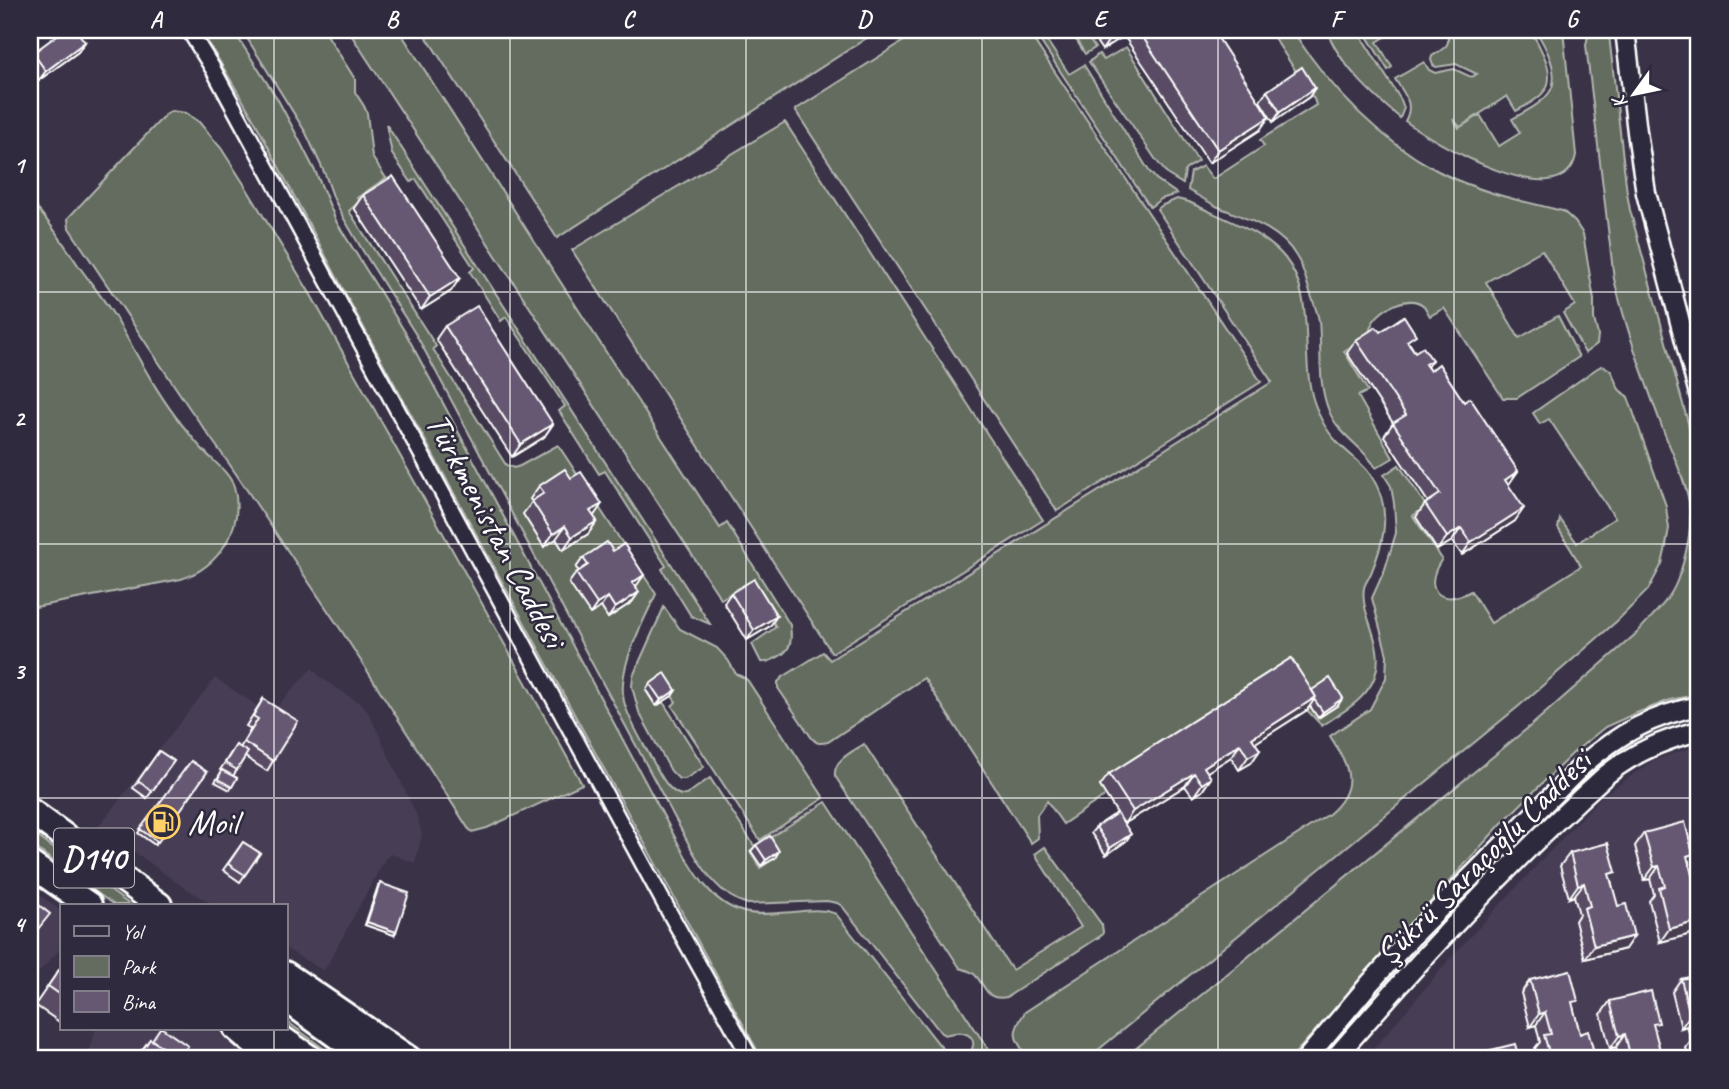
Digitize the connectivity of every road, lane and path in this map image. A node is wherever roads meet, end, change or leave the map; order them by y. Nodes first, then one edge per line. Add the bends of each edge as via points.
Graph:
1 (189, 30) edge
2 (1625, 30) edge
3 (1699, 394) edge
4 (1699, 706) edge
5 (1699, 731) edge
6 (30, 811) edge
7 (30, 864) edge
8 (88, 904) edge
9 (158, 904) edge
10 (287, 975) edge
11 (287, 999) edge
12 (238, 1030) edge
13 (269, 1030) edge
14 (272, 1059) edge
15 (311, 1059) edge
16 (369, 1059) edge
17 (409, 1059) edge
18 (751, 1059) edge
19 (1306, 1059) edge
20 (1334, 1059) edge

1 - 18 street, Türkmenistan Caddesi
2 - 3 street via 1646,193
4 - 19 street via 1673,711 1634,728 1583,765 1417,931
5 - 20 street, Şükrü Saraçoğlu Caddesi via 1667,740 1606,775 1439,939
6 - 9 highway, D140
7 - 8 highway, D140
10 - 17 highway
11 - 16 highway
12 - 14 highway
13 - 15 highway

